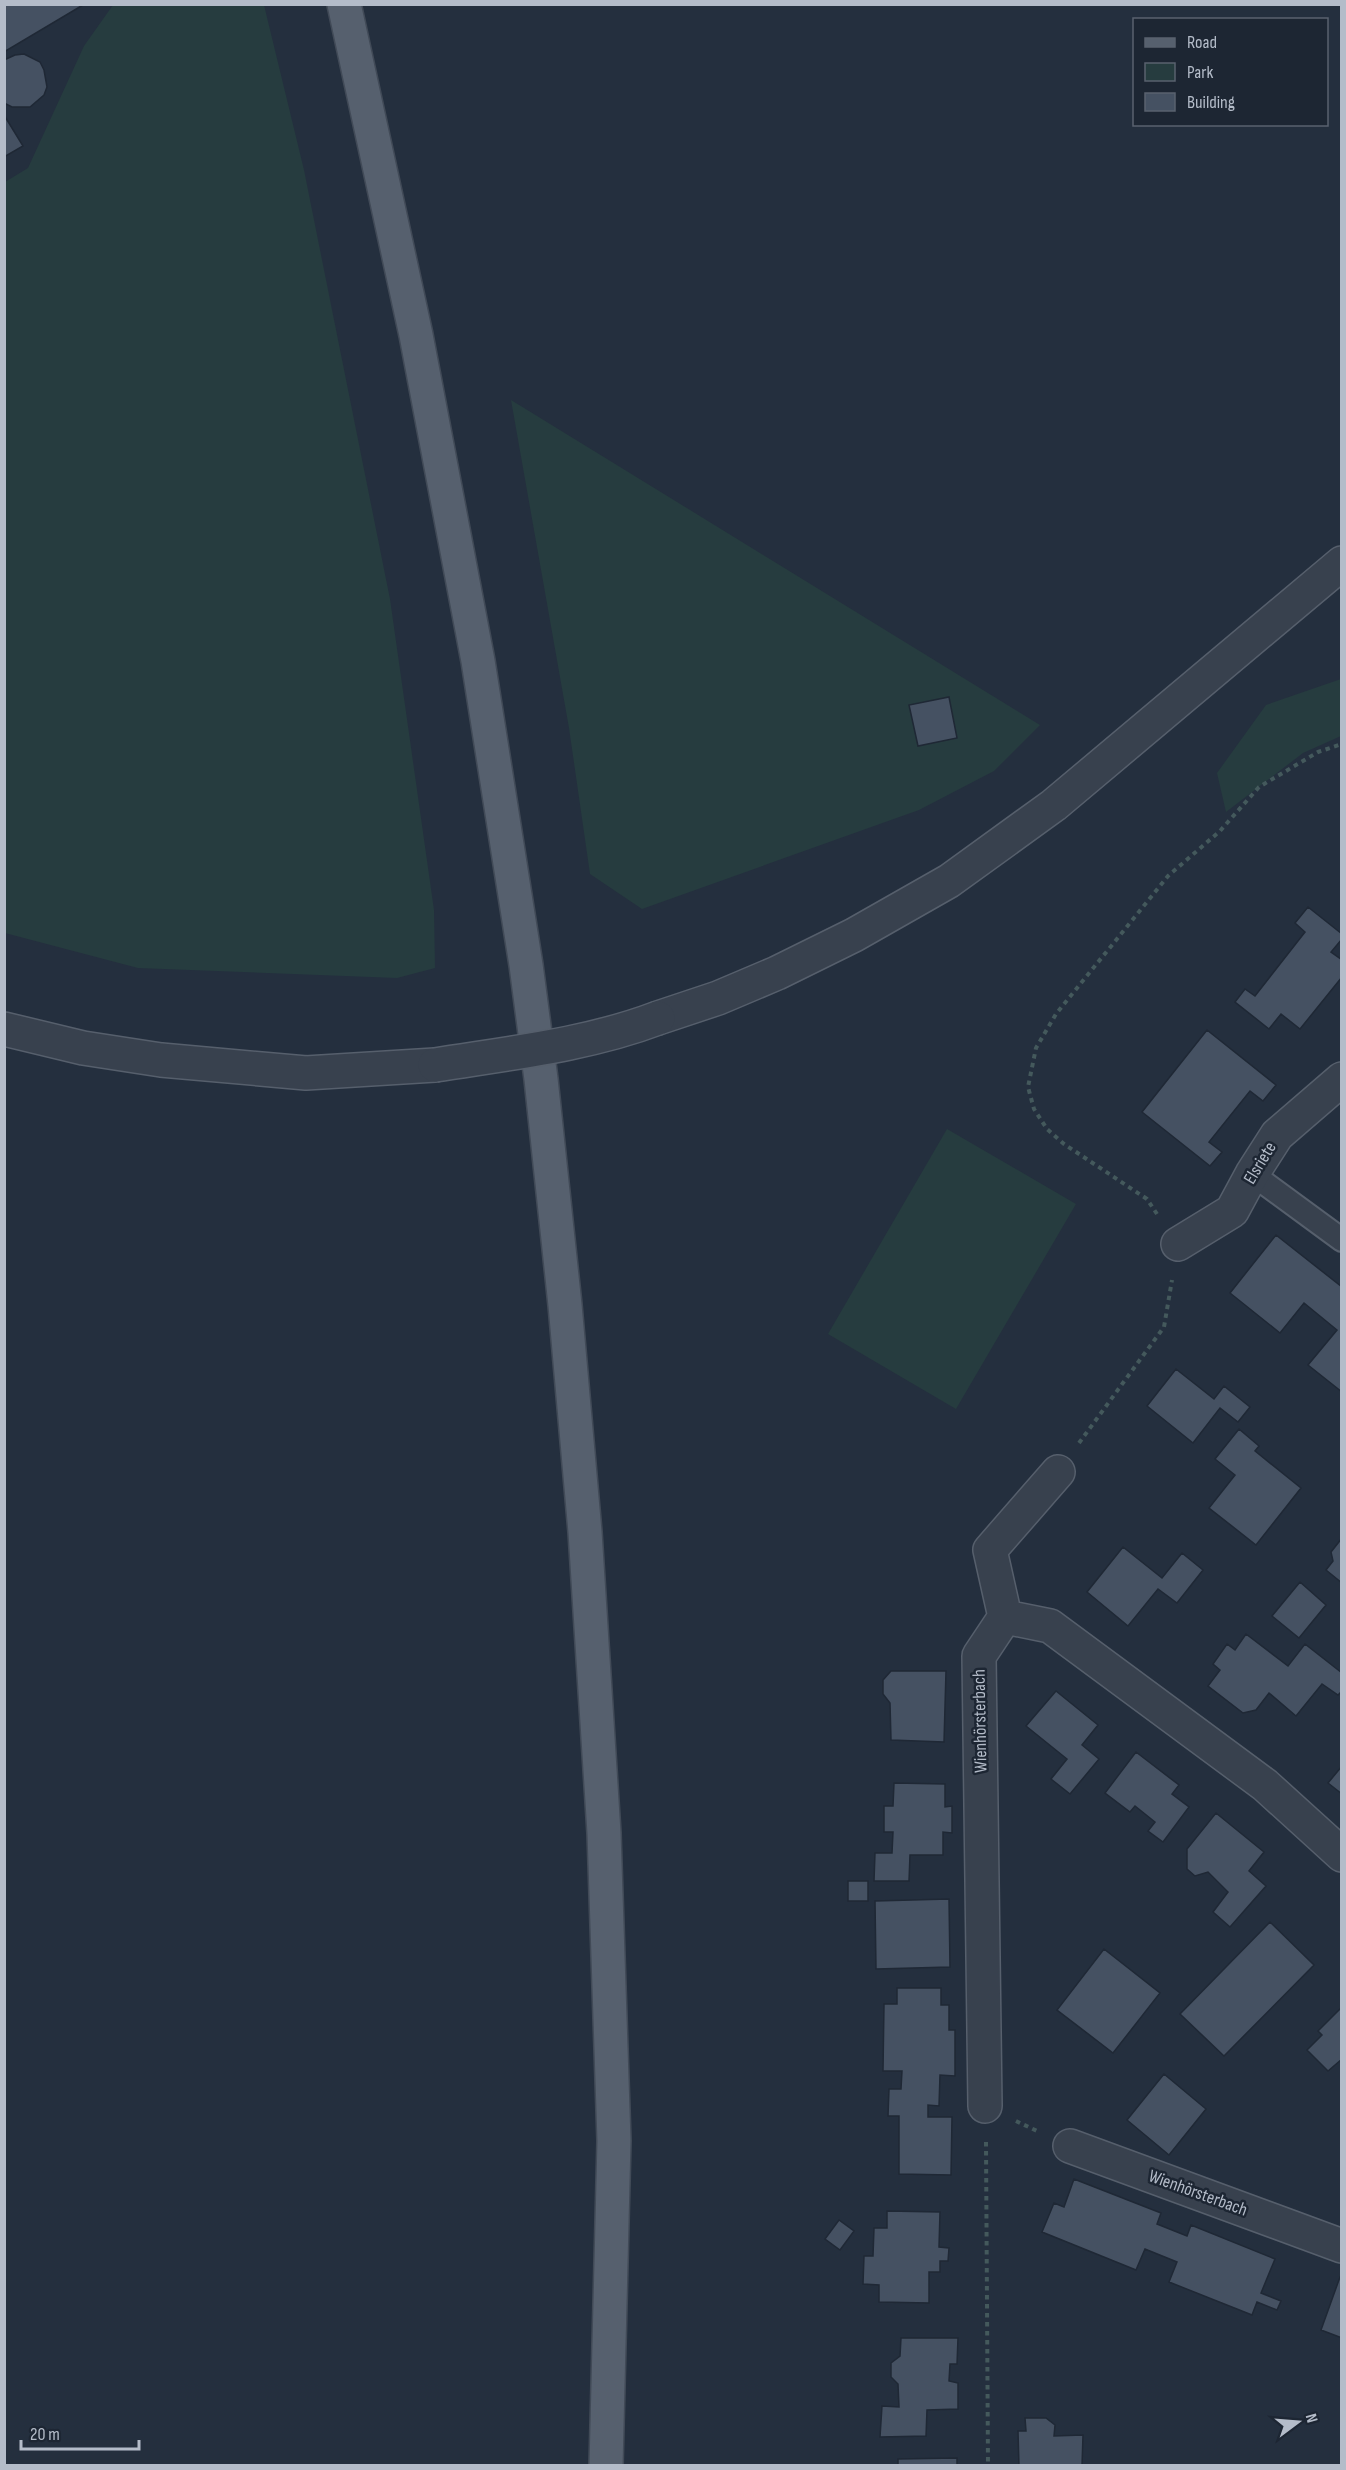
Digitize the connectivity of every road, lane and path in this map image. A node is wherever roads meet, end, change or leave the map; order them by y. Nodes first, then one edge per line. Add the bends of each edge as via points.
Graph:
1 (344, 4) edge
2 (1341, 563) edge
3 (1341, 744) edge
4 (4, 1029) edge
5 (1341, 1079) edge
6 (1252, 1174) junction
7 (1341, 1239) edge
8 (1178, 1244) junction
9 (1058, 1472) joint
10 (1005, 1617) junction
11 (1341, 1855) edge
12 (986, 2106) junction
13 (1070, 2146) joint
14 (1336, 2237) edge
15 (606, 2466) edge
16 (988, 2466) edge

1 - 15 main road via 416,335 478,661 541,1079 585,1532 604,1833 614,2141
2 - 4 street, bridge via 1054,805 950,881 777,973 636,1027 553,1046 435,1065 306,1073 161,1060 83,1048
3 - 8 path via 1318,752 1258,787 1220,831 1168,876 1056,1014 1036,1048 1028,1087 1034,1108 1047,1129 1147,1199
5 - 6 street, Elsriete via 1278,1135
6 - 7 lane
6 - 8 street, Elsriete via 1232,1212
8 - 9 path via 1164,1327
9 - 10 street via 990,1551
10 - 11 street via 1050,1626 1265,1785
10 - 12 street, Wienhörsterbach via 979,1656
12 - 13 path
12 - 16 path
13 - 14 street, Wienhörsterbach

